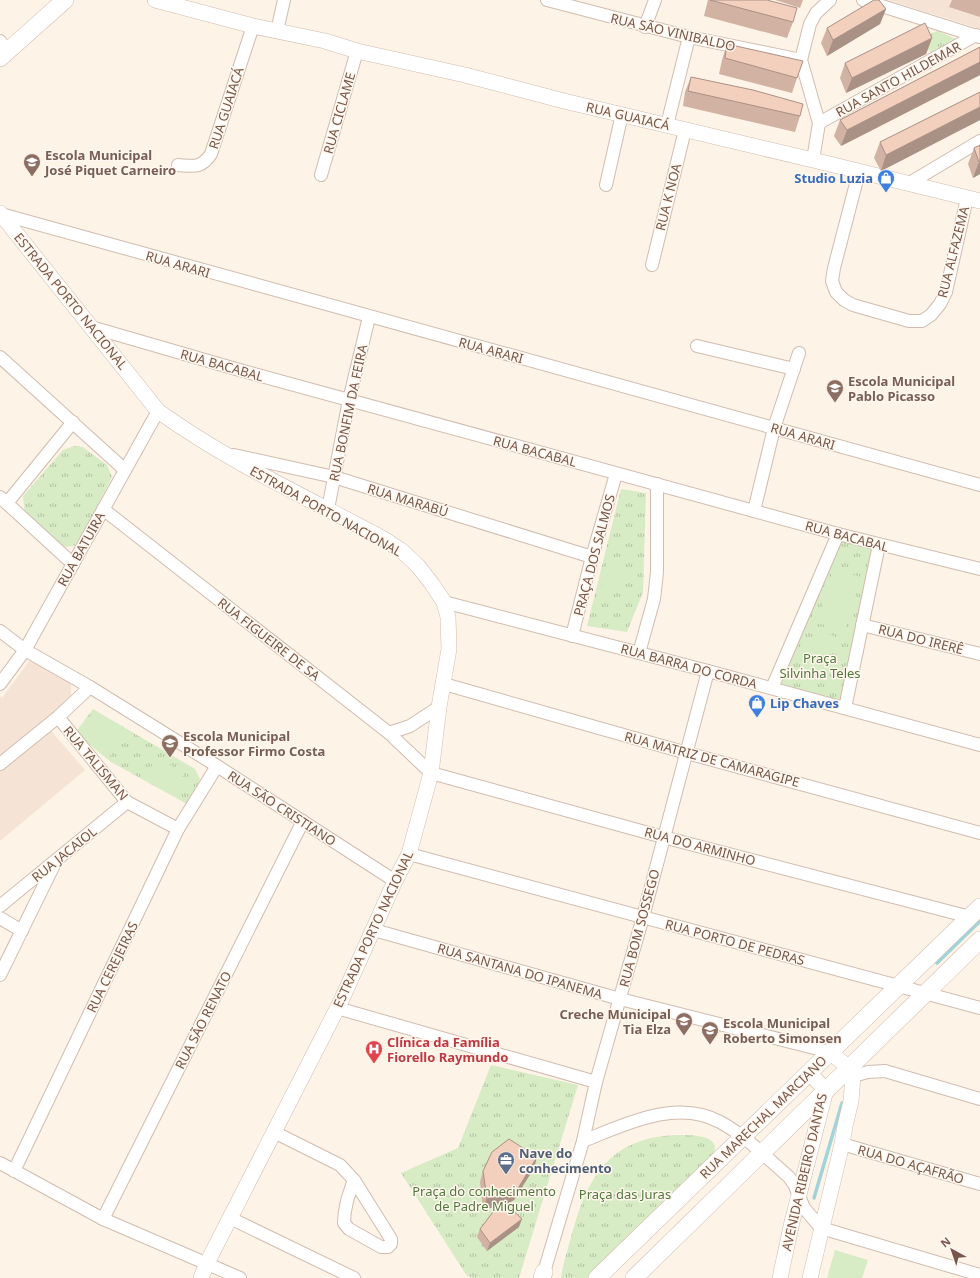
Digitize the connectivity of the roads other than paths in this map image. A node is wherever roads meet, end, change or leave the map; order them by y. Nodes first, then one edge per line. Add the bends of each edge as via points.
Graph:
1 (64, 0) edge
2 (155, 0) edge
3 (284, 0) edge
4 (546, 0) edge
5 (654, 0) edge
6 (830, 0) edge
7 (863, 0) edge
8 (253, 26) junction
9 (646, 26) junction
10 (277, 31) junction
11 (978, 36) edge
12 (689, 37) junction
13 (3, 50) edge
14 (358, 51) junction
15 (801, 60) junction
16 (622, 114) junction
17 (820, 123) junction
18 (667, 125) junction
19 (685, 130) junction
20 (980, 141) edge
21 (813, 160) junction
22 (178, 165) dead end
23 (859, 172) junction
24 (321, 174) dead end
25 (908, 184) junction
26 (606, 186) dead end
27 (973, 200) edge
28 (1, 214) edge
29 (652, 265) dead end
30 (369, 317) junction
31 (91, 327) junction
32 (697, 346) dead end
33 (799, 353) dead end
34 (0, 357) edge
35 (794, 369) junction
36 (349, 400) junction
37 (158, 412) junction
38 (73, 422) junction
39 (774, 428) junction
40 (221, 453) junction
41 (125, 470) junction
42 (616, 474) junction
43 (334, 478) junction
44 (656, 484) junction
45 (980, 485) edge
46 (3, 500) edge
47 (103, 509) junction
48 (328, 509) junction
49 (754, 511) junction
50 (838, 534) junction
51 (879, 545) junction
52 (592, 557) junction
53 (73, 564) junction
54 (980, 569) edge
55 (444, 602) junction
56 (862, 625) junction
57 (0, 631) edge
58 (572, 636) junction
59 (25, 650) junction
60 (639, 653) junction
61 (980, 654) edge
62 (708, 671) junction
63 (0, 684) edge
64 (444, 684) junction
65 (90, 687) junction
66 (772, 688) junction
67 (439, 707) junction
68 (845, 708) junction
69 (58, 717) junction
70 (389, 733) junction
71 (980, 744) edge
72 (687, 753) junction
73 (0, 764) edge
74 (217, 766) junction
75 (431, 773) junction
76 (127, 802) junction
77 (303, 821) junction
78 (178, 829) junction
79 (980, 833) edge
80 (663, 837) junction
81 (409, 854) junction
82 (56, 861) junction
83 (395, 881) junction
84 (0, 906) edge
85 (975, 912) edge
86 (643, 917) junction
87 (0, 918) edge
88 (374, 930) junction
89 (22, 931) junction
90 (980, 940) edge
91 (0, 975) edge
92 (898, 986) junction
93 (926, 993) junction
94 (620, 998) junction
95 (337, 1008) junction
96 (980, 1008) edge
97 (830, 1052) junction
98 (809, 1072) junction
99 (851, 1072) junction
100 (596, 1082) junction
101 (826, 1090) junction
102 (980, 1099) edge
103 (274, 1132) junction
104 (743, 1137) junction
105 (583, 1142) junction
106 (842, 1144) junction
107 (762, 1153) junction
108 (0, 1164) edge
109 (14, 1171) junction
110 (354, 1180) junction
111 (980, 1184) edge
112 (799, 1197) junction
113 (230, 1218) junction
114 (103, 1219) junction
115 (821, 1228) junction
116 (207, 1263) junction
117 (544, 1276) edge
118 (980, 1276) edge
119 (201, 1278) edge
120 (240, 1278) edge
121 (354, 1278) edge
122 (597, 1278) edge
123 (634, 1278) edge
124 (780, 1278) edge
125 (810, 1278) edge

1 - 13 main road
2 - 8 street, RUA GUAIACÁ
3 - 10 street
4 - 9 street, RUA SÃO VINIBALDO
5 - 9 street
6 - 15 street via 816,13 810,24
7 - 11 street
8 - 10 street, RUA GUAIACÁ
8 - 22 street, RUA GUAIACÁ via 211,154 198,166
9 - 12 street, RUA SÃO VINIBALDO
10 - 14 street, RUA GUAIACÁ
11 - 17 street, RUA SANTO HILDEMAR
12 - 15 street, RUA SÃO VINIBALDO
12 - 18 street
14 - 16 street, RUA GUAIACÁ
14 - 24 street, RUA CICLAME
15 - 17 street
16 - 18 street, RUA GUAIACÁ
16 - 26 street
17 - 21 street
18 - 19 street, RUA GUAIACÁ
19 - 21 street, RUA GUAIACÁ
19 - 29 street, RUA K NOA
20 - 25 street
21 - 23 street, RUA GUAIACÁ
23 - 25 street, RUA GUAIACÁ
23 - 27 street, RUA ALFAZEMA via 832,281 836,292 848,303 909,321 922,320 931,315 940,304 946,292
25 - 27 street, RUA GUAIACÁ
28 - 30 street, RUA ARARI
28 - 31 street, ESTRADA PORTO NACIONAL
30 - 36 street, RUA BONFIM DA FEIRA
30 - 39 street, RUA ARARI
31 - 36 street, RUA BACABAL
31 - 37 street, ESTRADA PORTO NACIONAL
32 - 35 street
33 - 35 street
34 - 38 street
35 - 39 street
36 - 42 street, RUA BACABAL
36 - 43 street, RUA BONFIM DA FEIRA
37 - 40 street, ESTRADA PORTO NACIONAL
37 - 41 street, RUA BATUIRA
38 - 41 street
38 - 46 street
39 - 45 street, RUA ARARI
39 - 49 street
40 - 43 street, RUA MARABÚ
40 - 48 street, ESTRADA PORTO NACIONAL
41 - 47 street, RUA BATUIRA
42 - 44 street, RUA BACABAL
42 - 52 street, PRAÇA DOS SALMOS
43 - 48 street, RUA BONFIM DA FEIRA
43 - 52 street, RUA MARABÚ
44 - 49 street, RUA BACABAL
44 - 60 street via 657,572 654,599
46 - 53 street
47 - 53 street, RUA BATUIRA
47 - 70 street, RUA FIGUEIRE DE SA
48 - 55 street, ESTRADA PORTO NACIONAL via 402,551 418,566
49 - 50 street, RUA BACABAL
50 - 51 street, RUA BACABAL
50 - 66 street
51 - 54 street, RUA BACABAL
51 - 56 street
52 - 58 street, PRAÇA DOS SALMOS
53 - 59 street, RUA BATUIRA
55 - 58 street, RUA BARRA DO CORDA
55 - 64 street, ESTRADA PORTO NACIONAL via 448,617 449,649
56 - 61 street, RUA DO IRERÊ
56 - 68 street
57 - 59 street, RUA SÃO CRISTIANO
58 - 60 street, RUA BARRA DO CORDA
59 - 63 street, RUA BATUIRA
59 - 65 street, RUA SÃO CRISTIANO
60 - 62 street, RUA BARRA DO CORDA
62 - 66 street, RUA BARRA DO CORDA
62 - 72 street, RUA BOM SOSSEGO
64 - 67 street, ESTRADA PORTO NACIONAL
64 - 72 street, RUA MATRIZ DE CAMARAGIPE
65 - 69 street
65 - 74 street, RUA SÃO CRISTIANO
66 - 68 street, RUA BARRA DO CORDA
67 - 70 street via 410,726
67 - 75 street, ESTRADA PORTO NACIONAL
68 - 71 street, RUA BARRA DO CORDA
69 - 73 street
69 - 76 street, RUA TALISMAN
70 - 75 street, RUA FIGUEIRE DE SA
72 - 79 street, RUA MATRIZ DE CAMARAGIPE
72 - 80 street, RUA BOM SOSSEGO
74 - 77 street, RUA SÃO CRISTIANO
74 - 78 street, RUA CEREJEIRAS
75 - 80 street, RUA DO ARMINHO
75 - 81 street, ESTRADA PORTO NACIONAL
76 - 78 street, RUA TALISMAN
76 - 82 street, RUA JACAIOL
77 - 83 street, RUA SÃO CRISTIANO
77 - 114 street, RUA SÃO RENATO
78 - 109 street, RUA CEREJEIRAS
80 - 85 street, RUA DO ARMINHO
80 - 86 street, RUA BOM SOSSEGO
81 - 83 street, ESTRADA PORTO NACIONAL
81 - 86 street, RUA PORTO DE PEDRAS
82 - 84 street, RUA JACAIOL
82 - 89 street
83 - 88 street, ESTRADA PORTO NACIONAL
85 - 92 main road, RUA MARECHAL MARCIANO
86 - 92 street, RUA PORTO DE PEDRAS
86 - 94 street, RUA BOM SOSSEGO
87 - 89 street
88 - 94 street, RUA SANTANA DO IPANEMA
88 - 95 street, ESTRADA PORTO NACIONAL
89 - 91 street
90 - 93 main road, RUA MARECHAL MARCIANO
92 - 93 street, RUA PORTO DE PEDRAS
92 - 97 main road, RUA MARECHAL MARCIANO
93 - 96 street, RUA PORTO DE PEDRAS
93 - 99 main road, RUA MARECHAL MARCIANO
94 - 97 street, RUA SANTANA DO IPANEMA
94 - 100 street, RUA BOM SOSSEGO
95 - 100 street
95 - 103 street, ESTRADA PORTO NACIONAL
97 - 98 main road, RUA MARECHAL MARCIANO
97 - 99 street
98 - 101 street, AVENIDA RIBEIRO DANTAS
98 - 104 main road, RUA MARECHAL MARCIANO
99 - 101 main road, RUA MARECHAL MARCIANO
99 - 102 street via 885,1071
99 - 106 street via 851,1101
100 - 105 street, RUA BOM SOSSEGO
101 - 107 main road, RUA MARECHAL MARCIANO
101 - 112 street, AVENIDA RIBEIRO DANTAS
103 - 110 street via 340,1165
103 - 113 street, ESTRADA PORTO NACIONAL
104 - 105 street via 719,1121 684,1112 650,1117
104 - 107 street
104 - 122 main road, RUA MARECHAL MARCIANO
105 - 117 street, RUA BOM SOSSEGO
106 - 111 street, RUA DO AÇAFRÃO
106 - 115 street
107 - 112 street via 789,1178
107 - 123 main road, RUA MARECHAL MARCIANO
108 - 109 street
109 - 114 street
110 - 110 street via 391,1239 388,1247 381,1247 349,1229 344,1223 346,1200
112 - 115 street via 804,1208
112 - 124 street, AVENIDA RIBEIRO DANTAS
113 - 116 street, ESTRADA PORTO NACIONAL
113 - 121 street
114 - 116 street
115 - 118 street
115 - 125 street
116 - 119 street, ESTRADA PORTO NACIONAL
116 - 120 street

